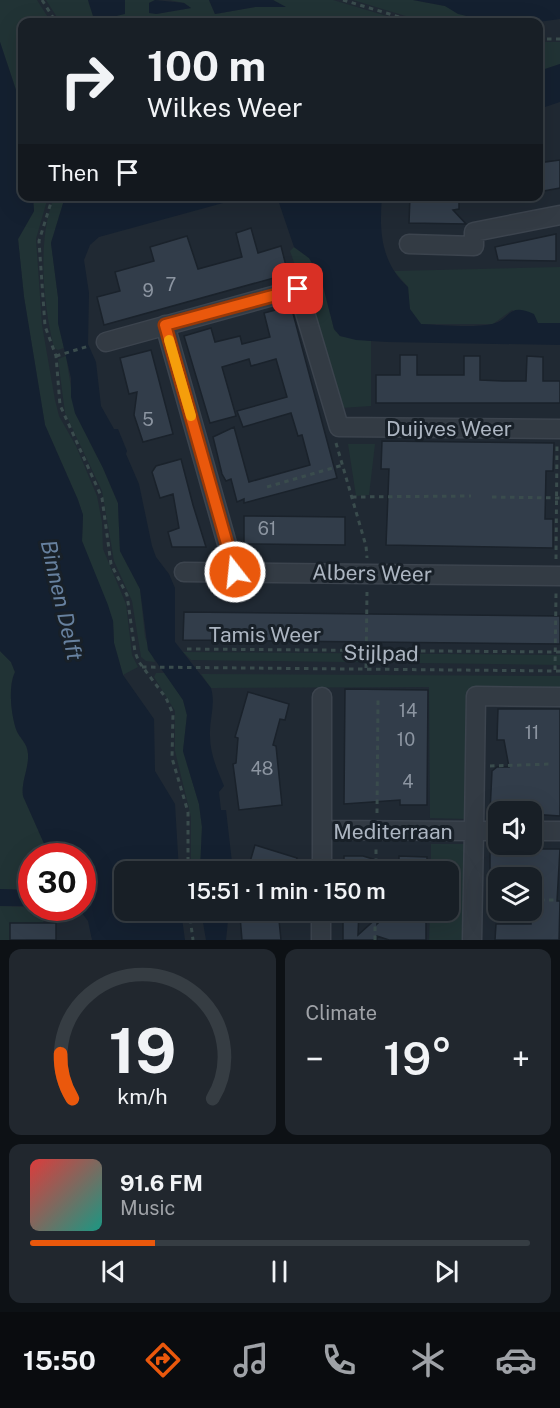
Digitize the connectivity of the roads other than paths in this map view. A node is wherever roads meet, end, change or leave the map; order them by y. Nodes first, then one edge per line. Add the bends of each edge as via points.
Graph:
1 (560, 215) edge
2 (409, 244) dead end
3 (165, 325) junction
4 (102, 343) road end
5 (559, 429) edge
6 (184, 572) dead end
7 (235, 572) junction
8 (558, 576) edge
9 (322, 697) dead end
10 (560, 697) edge
11 (322, 831) junction
12 (474, 831) junction
13 (488, 831) edge
14 (542, 831) edge
15 (560, 831) edge
16 (322, 861) edge
17 (321, 921) edge
18 (321, 940) edge
19 (472, 940) edge

1 - 2 street via 474,232 474,246
3 - 4 street
3 - 5 street, Duijves Weer via 298,289 339,427
3 - 7 street
6 - 7 street, Albers Weer
7 - 8 street, Albers Weer
9 - 11 street, Mediterraan
10 - 12 street, Mediterraan via 476,696
11 - 12 street, Mediterraan
11 - 16 street, Mediterraan
12 - 13 street
12 - 19 street
14 - 15 street
17 - 18 street

